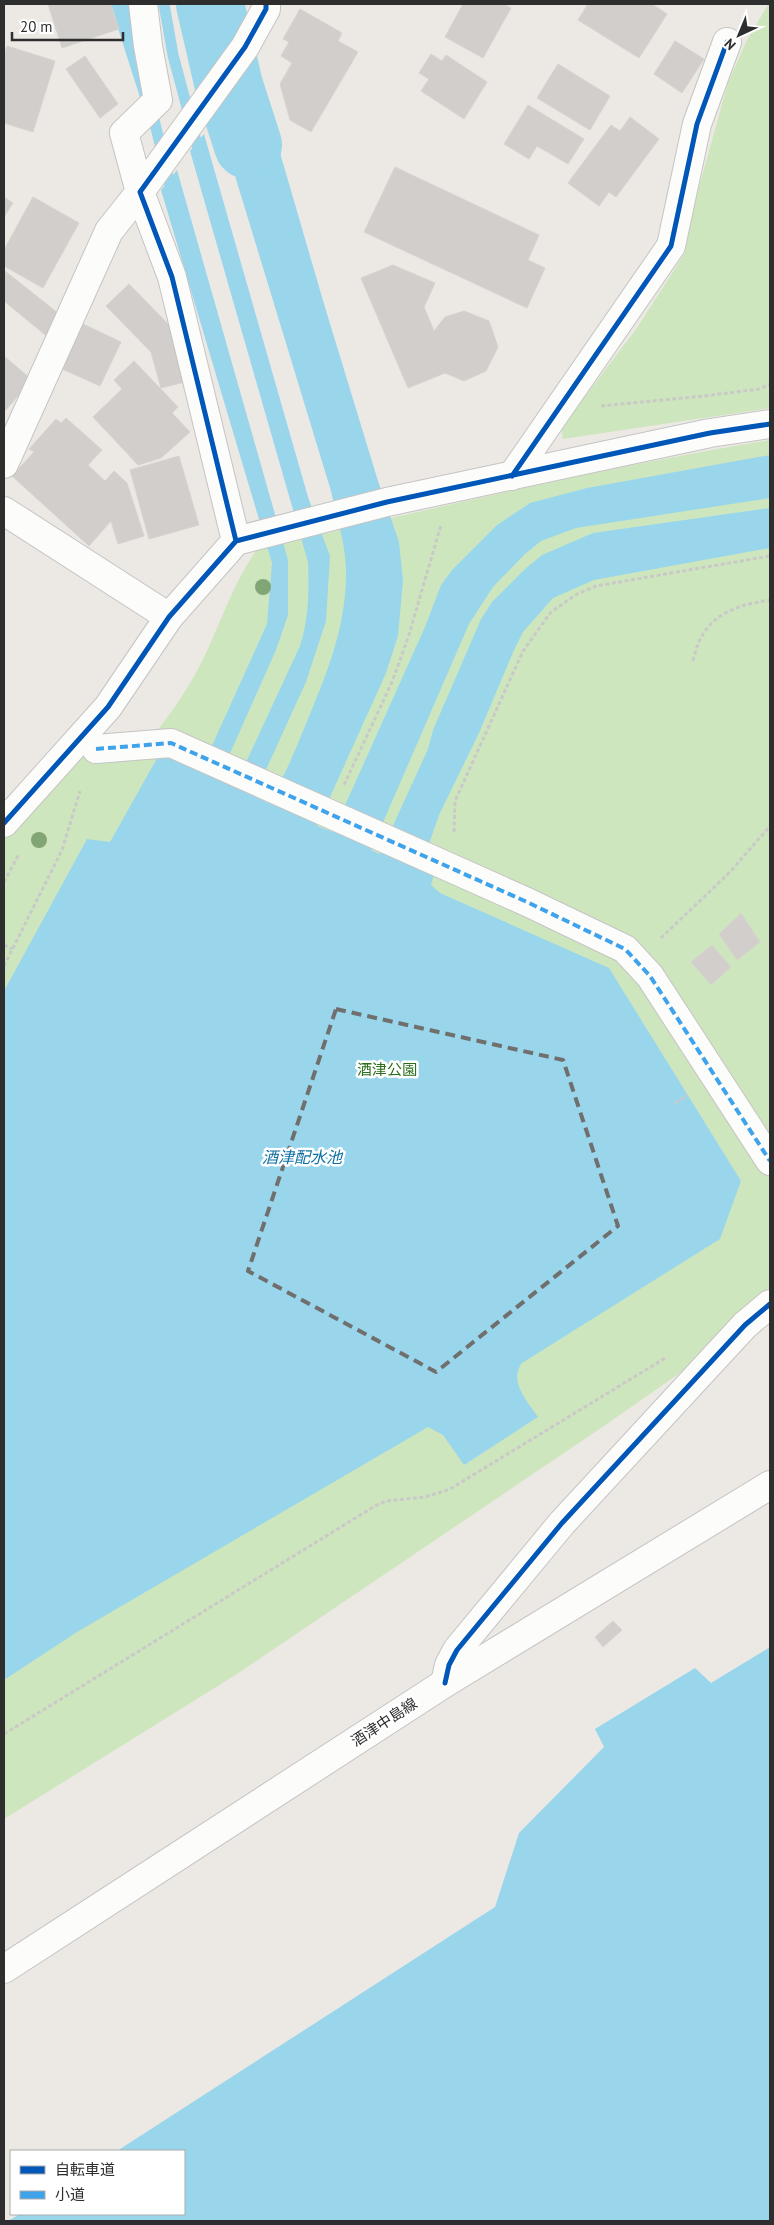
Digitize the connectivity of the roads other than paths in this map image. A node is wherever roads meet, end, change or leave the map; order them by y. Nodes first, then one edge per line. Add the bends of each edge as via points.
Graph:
1 (136, 4) edge
2 (143, 4) edge
3 (266, 4) edge
4 (727, 42) dead end
5 (148, 46) junction
6 (146, 185) junction
7 (770, 424) edge
8 (4, 464) edge
9 (512, 476) junction
10 (4, 511) edge
11 (245, 538) junction
12 (169, 617) junction
13 (96, 749) road end
14 (4, 822) edge
15 (770, 1161) edge
16 (770, 1304) edge
17 (770, 1485) edge
18 (445, 1683) junction
19 (4, 1969) edge

1 - 5 street
2 - 5 street
3 - 6 street via 245,48
4 - 9 street via 697,124 670,246
5 - 6 street via 158,100 124,133
6 - 8 street via 109,231
6 - 11 street
7 - 9 street
9 - 11 street via 387,502
10 - 12 street
11 - 12 street
12 - 14 street via 108,707
13 - 15 street via 171,743 625,949 650,976
16 - 18 street via 745,1325 562,1523 457,1650
17 - 18 street, 酒津中島線
18 - 19 street, 酒津中島線

